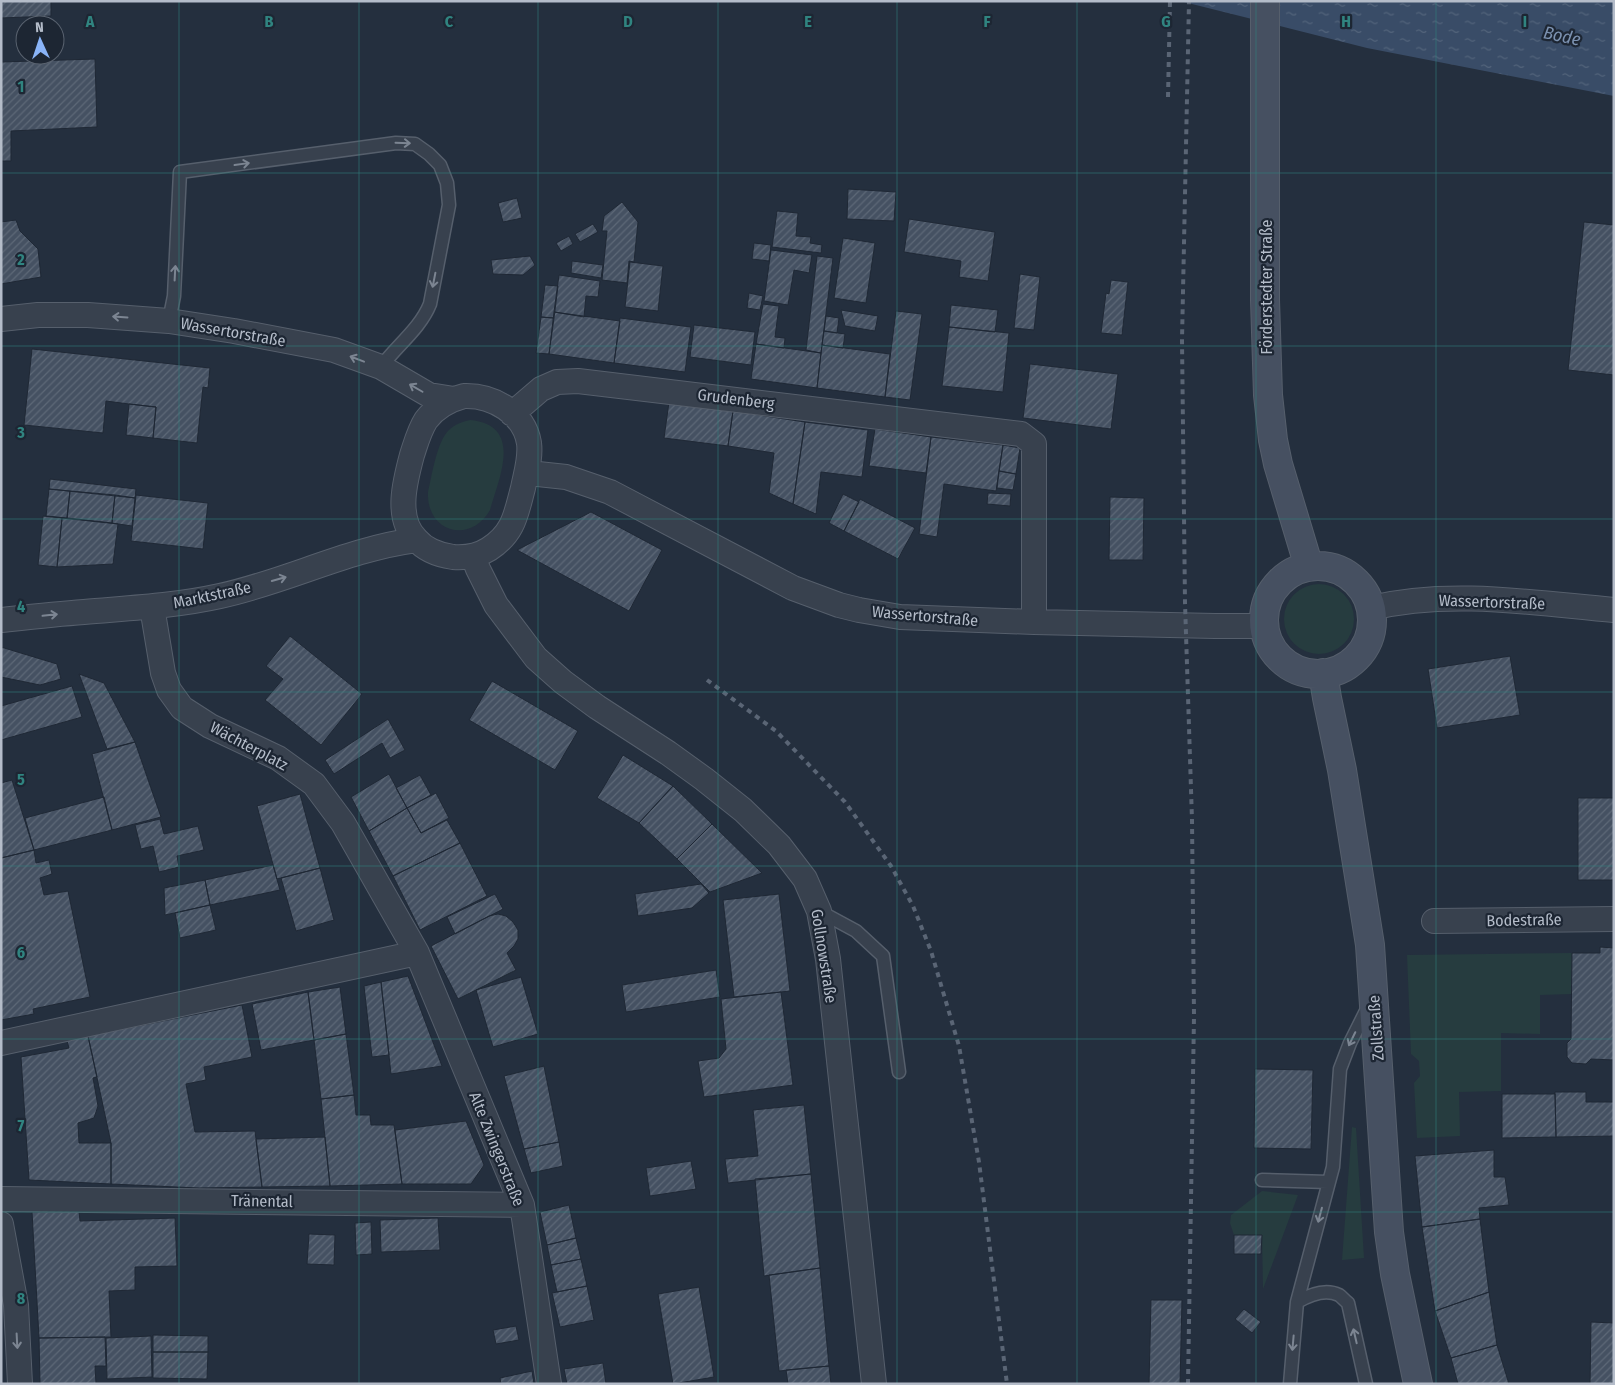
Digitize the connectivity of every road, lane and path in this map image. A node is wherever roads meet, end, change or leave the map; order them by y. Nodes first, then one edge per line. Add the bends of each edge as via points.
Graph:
1 (1265, 1) edge
2 (1, 318) edge
3 (169, 321) junction
4 (381, 367) junction
5 (454, 399) junction
6 (512, 414) junction
7 (527, 470) junction
8 (416, 540) junction
9 (473, 556) junction
10 (1309, 567) junction
11 (152, 607) junction
12 (1370, 608) junction
13 (1614, 610) edge
14 (1, 620) edge
15 (1034, 622) junction
16 (1265, 626) junction
17 (1323, 673) junction
18 (820, 911) junction
19 (1614, 919) edge
20 (1434, 922) dead end
21 (417, 953) junction
22 (1374, 996) junction
23 (1, 1043) edge
24 (899, 1072) dead end
25 (1262, 1180) dead end
26 (1328, 1182) junction
27 (1, 1199) edge
28 (522, 1205) junction
29 (1, 1224) edge
30 (1297, 1302) junction
31 (8, 1305) edge
32 (20, 1384) edge
33 (549, 1384) edge
34 (874, 1384) edge
35 (1290, 1384) edge
36 (1366, 1384) edge
37 (1418, 1384) edge

1 - 10 main road, Förderstedter Straße via 1266,355 1270,418 1278,464
3 -> 2 street, Wassertorstraße via 88,315
4 -> 3 street, Wassertorstraße via 334,350
3 -> 4 lane via 174,296 180,172 396,142 415,144 440,165 447,183 449,205 430,304 418,325
5 -> 4 street, Wassertorstraße via 429,395
5 - 6 street, Wassertorstraße via 480,397 499,403
5 - 8 street, Wassertorstraße via 427,419 420,430 408,470 404,513
6 - 7 street, Wassertorstraße via 529,442
6 - 15 street, Grudenberg via 540,389 557,382 578,381 1021,434 1034,444
7 - 9 street, Wassertorstraße via 516,515 506,536 483,553
7 - 15 street, Wassertorstraße via 566,477 610,492 776,580 839,605 900,617
8 - 9 street, Wassertorstraße via 442,555
11 -> 8 street, Marktstraße via 220,596 380,546
9 - 18 street, Gollnowstraße via 496,605 536,658 596,707 668,753 743,810 779,845 805,879
10 - 12 main road via 1329,568 1348,575 1362,590
10 - 16 main road via 1290,574 1275,588 1266,606
14 -> 11 street, Marktstraße
11 - 21 street, Wächterplatz via 163,673 169,690 182,708 210,726 278,758 314,784 343,823
12 - 13 street, Wassertorstraße via 1451,598
12 - 17 main road via 1371,631 1362,652 1345,666
15 - 16 street, Wassertorstraße
16 - 17 main road via 1271,646 1284,662 1302,671
17 - 22 main road, Zollstraße via 1367,921
18 - 24 lane via 856,931 883,956
18 - 34 street, Gollnowstraße
19 - 20 street, Bodestraße
21 - 23 street
21 - 28 street, Alte Zwingerstraße
22 -> 26 lane via 1340,1069 1333,1167
22 - 37 main road, Zollstraße via 1389,1225
25 - 26 lane
26 -> 30 lane
27 - 28 street, Tränental
28 - 33 street, Alte Zwingerstraße
29 - 31 street
30 -> 35 lane
36 -> 30 lane via 1348,1304 1339,1295 1324,1292
31 -> 32 street

